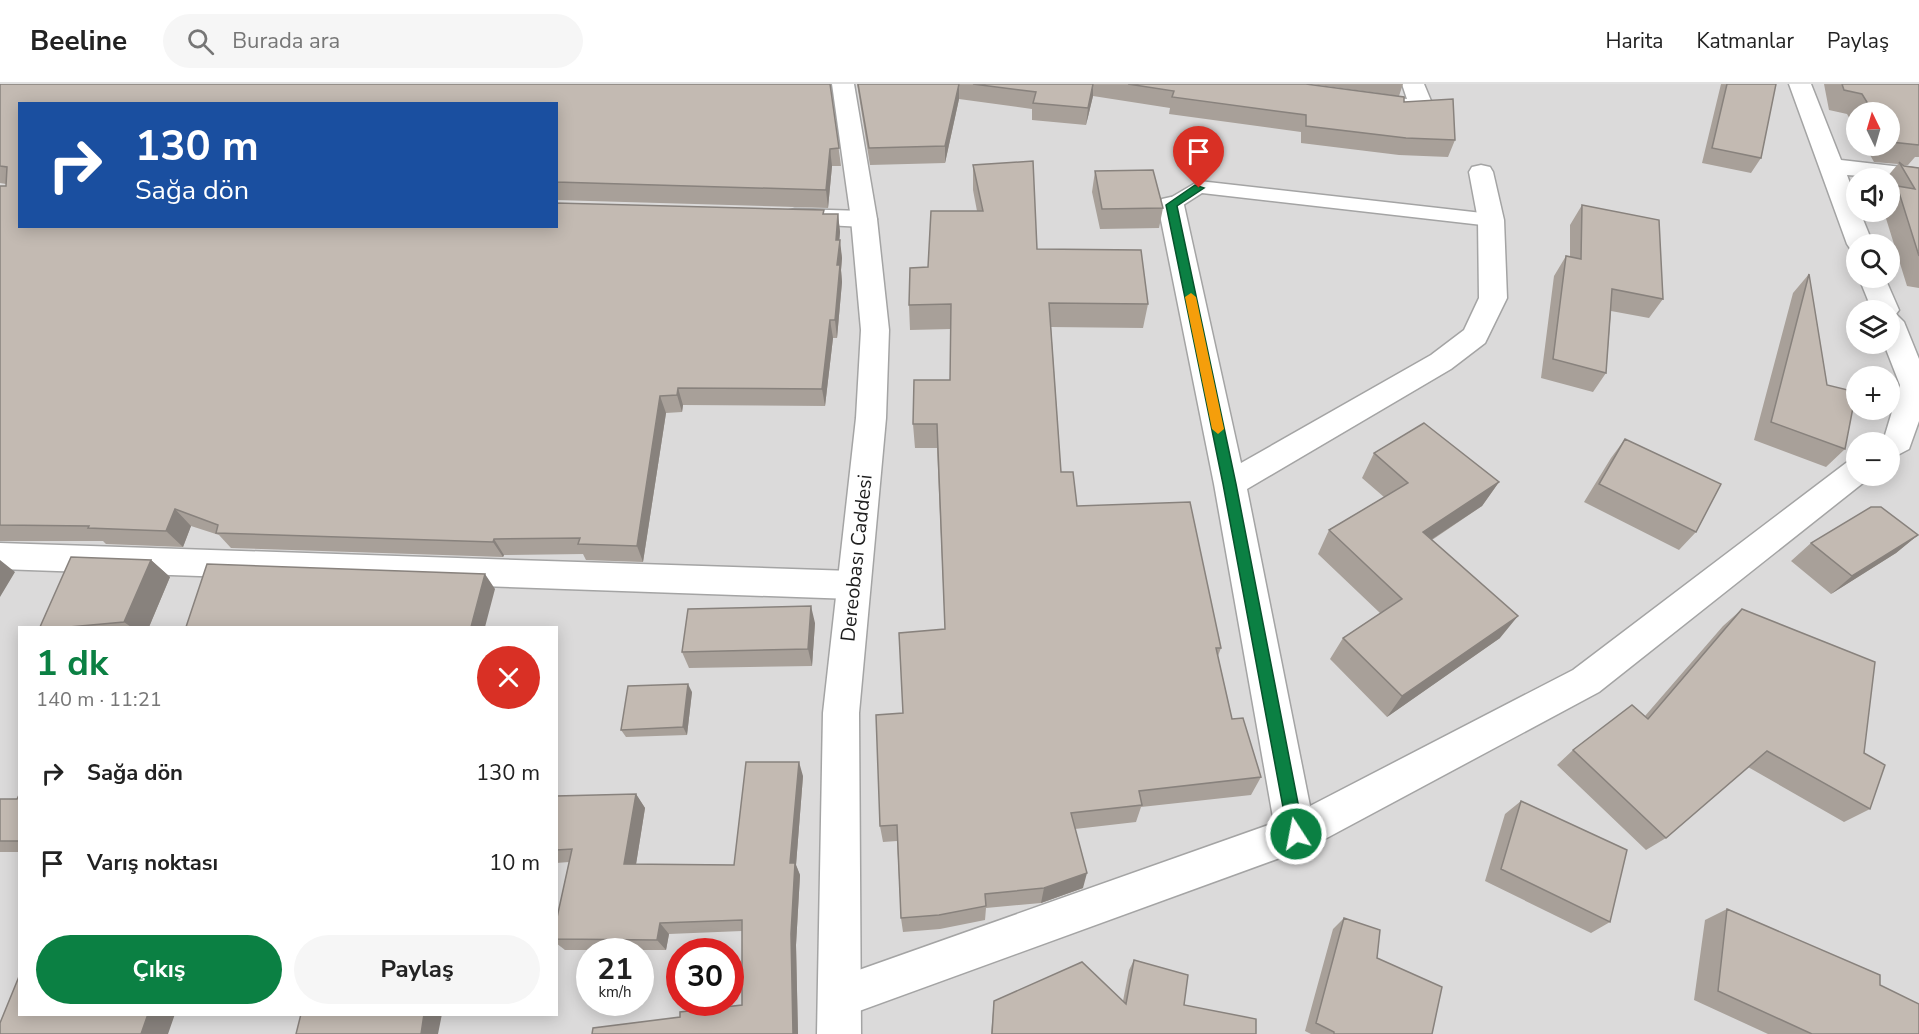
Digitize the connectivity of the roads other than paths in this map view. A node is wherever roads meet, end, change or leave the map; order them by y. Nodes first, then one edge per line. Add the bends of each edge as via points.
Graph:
1 (843, 84) edge
2 (1413, 84) edge
3 (1800, 84) edge
4 (1362, 100) edge
5 (1831, 166) junction
6 (1481, 172) dead end
7 (1919, 177) edge
8 (1171, 205) joint
9 (769, 216) edge
10 (864, 219) junction
11 (1491, 220) junction
12 (1856, 234) edge
13 (1900, 346) edge
14 (1918, 389) edge
15 (1900, 436) edge
16 (1846, 479) edge
17 (1230, 484) junction
18 (0, 556) edge
19 (852, 585) junction
20 (1296, 834) junction
21 (840, 997) junction
22 (839, 1034) edge

1 - 10 street, Dereobası Caddesi
2 - 4 street via 1422,108
3 - 5 street
5 - 7 street
5 - 12 street
6 - 11 street
8 - 11 lane via 1199,188
8 - 17 street
9 - 10 street
10 - 19 street, Dereobası Caddesi via 874,341 872,418
11 - 17 street via 1493,298 1475,336 1441,362
13 - 14 street
14 - 15 street
16 - 20 street via 1586,681
17 - 20 street
18 - 19 street
19 - 21 street, Dereobası Caddesi via 841,713
20 - 21 street
21 - 22 street, Dereobası Caddesi

